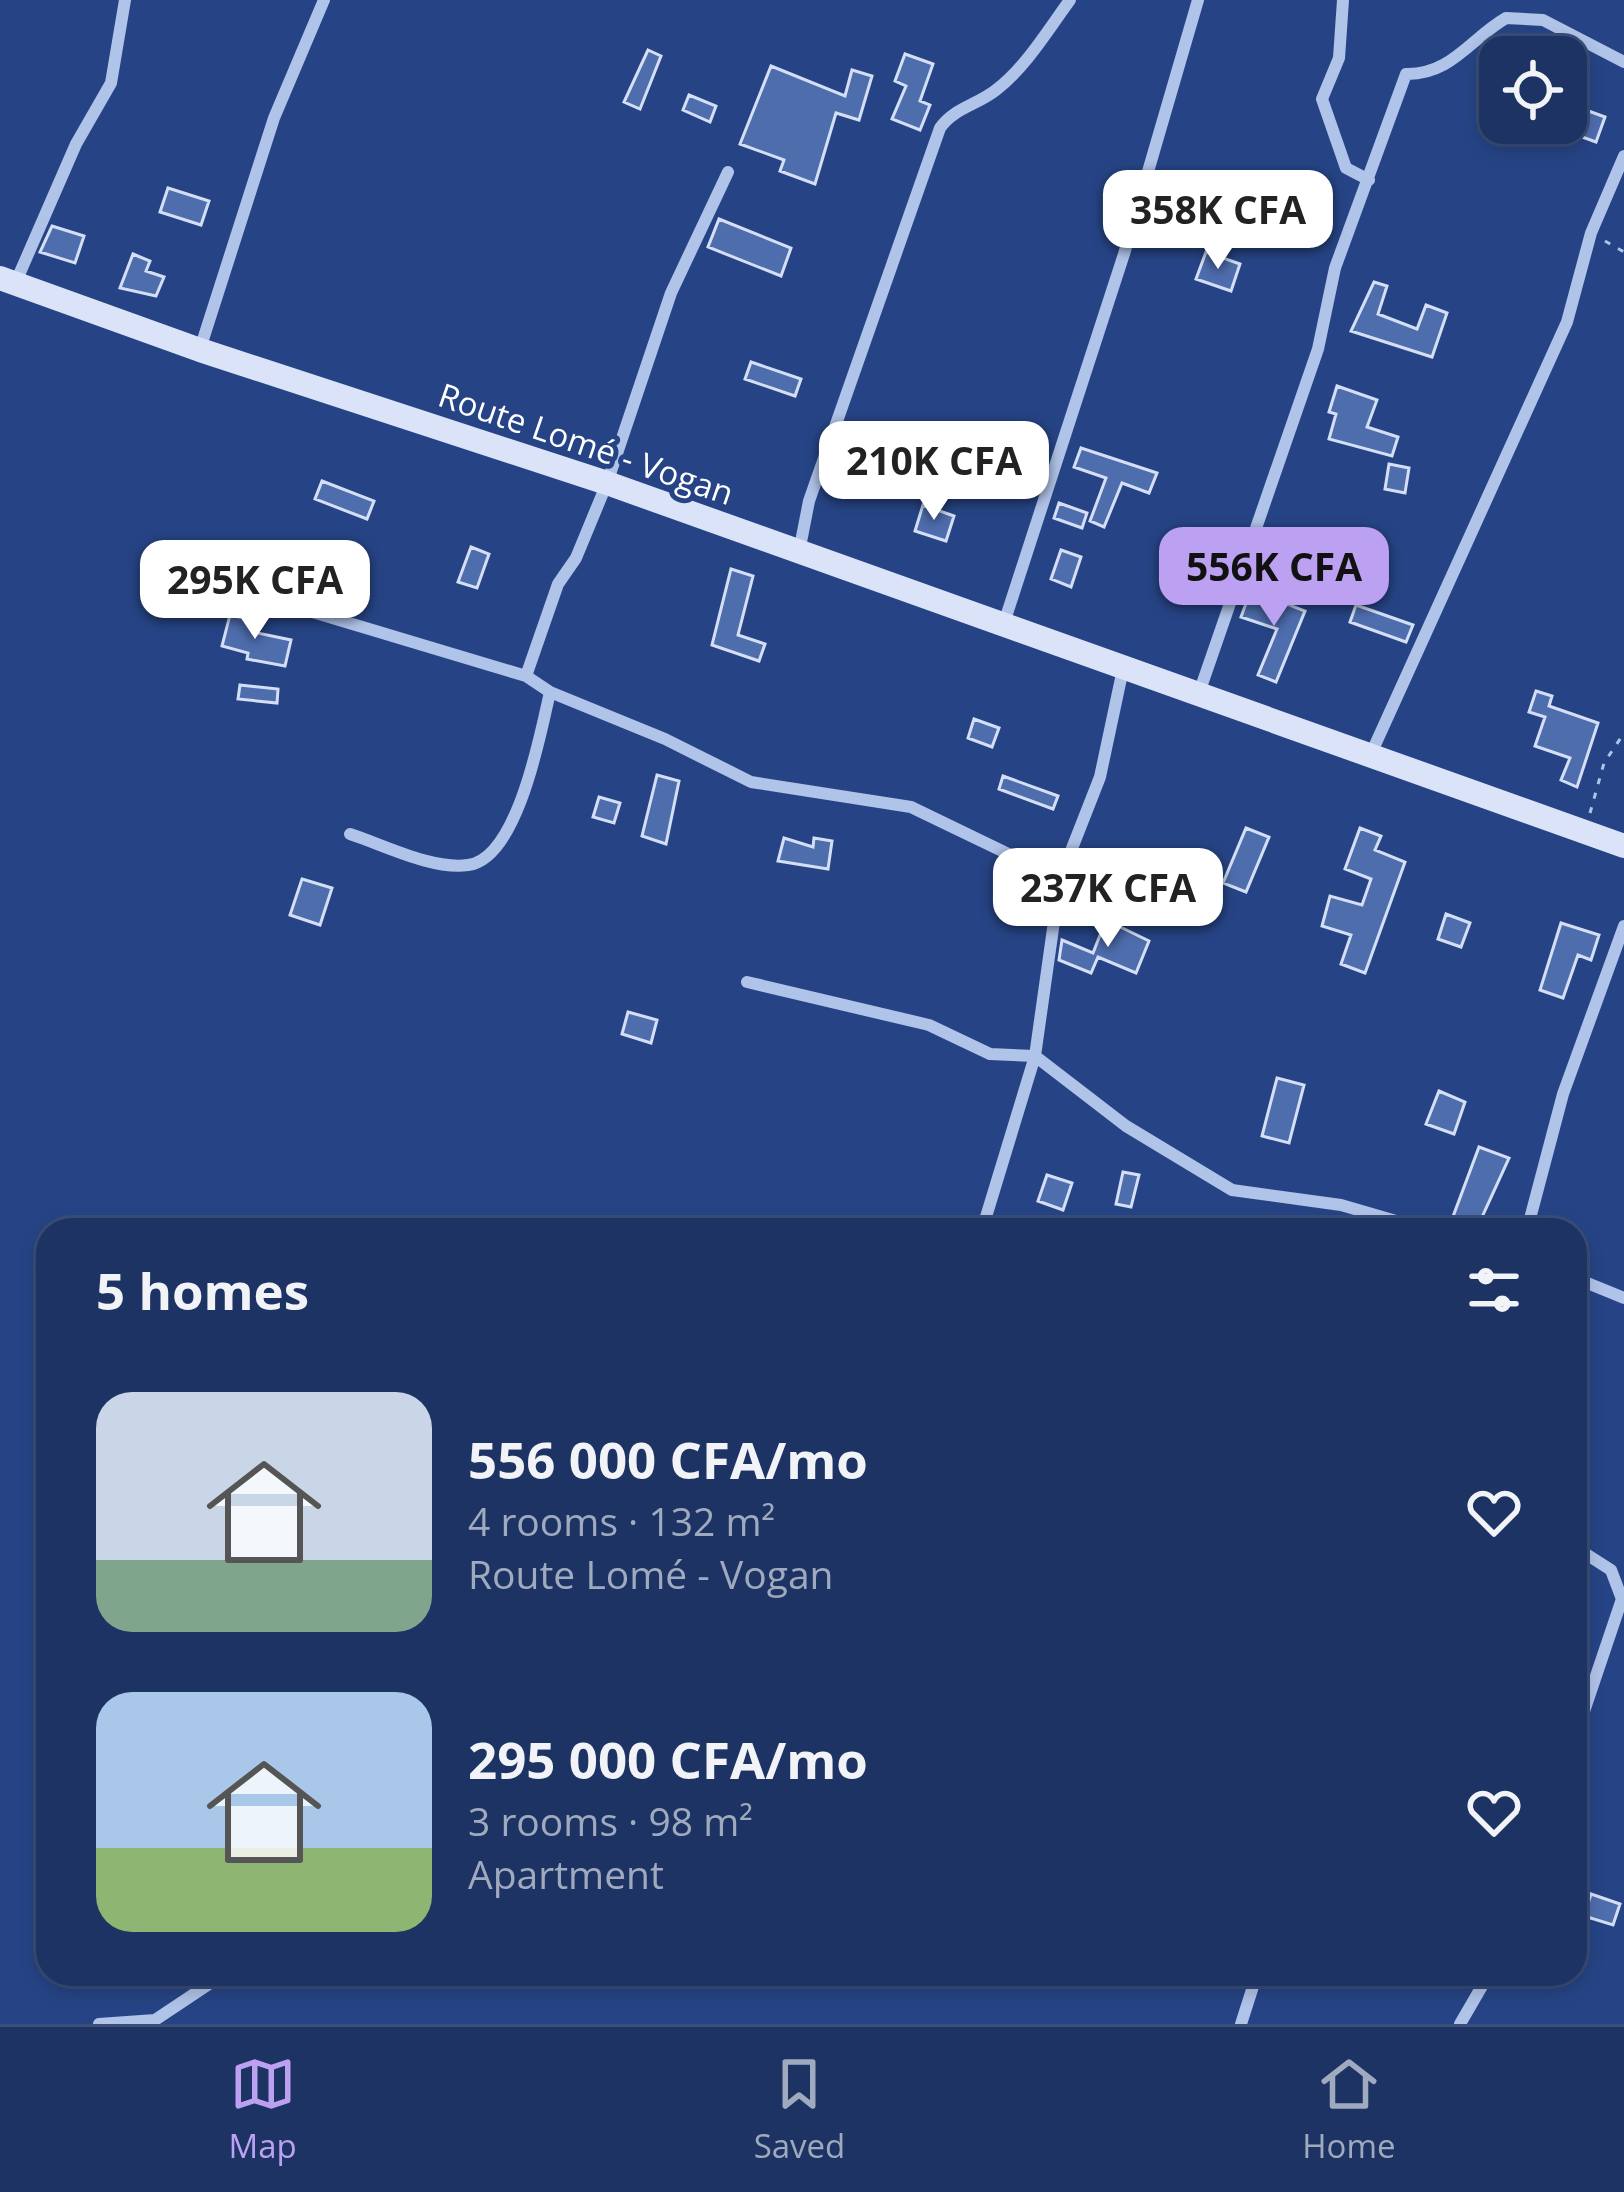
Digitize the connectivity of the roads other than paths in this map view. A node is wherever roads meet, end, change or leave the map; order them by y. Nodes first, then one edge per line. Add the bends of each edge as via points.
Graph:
1 (125, 0) edge
2 (324, 0) edge
3 (1070, 0) edge
4 (1198, 0) edge
5 (1343, 0) edge
6 (1624, 62) edge
7 (1624, 156) edge
8 (728, 172) dead end
9 (1369, 180) junction
10 (8, 281) edge
11 (200, 350) junction
12 (607, 483) junction
13 (799, 553) junction
14 (252, 594) dead end
15 (1003, 626) junction
16 (1124, 669) junction
17 (526, 676) junction
18 (550, 692) junction
19 (1198, 694) junction
20 (1370, 757) junction
21 (350, 834) dead end
22 (1624, 846) edge
23 (1060, 879) junction
24 (1624, 926) edge
25 (747, 982) dead end
26 (1036, 1056) junction
27 (986, 1218) edge
28 (1386, 1218) edge
29 (1530, 1218) edge
30 (1587, 1283) edge
31 (1624, 1298) edge
32 (1587, 1555) edge
33 (1587, 1703) edge
34 (206, 1986) edge
35 (1253, 1986) edge
36 (1482, 1986) edge
37 (99, 2024) edge
38 (1241, 2024) edge
39 (1460, 2024) edge

1 - 10 street via 111,83
2 - 11 street via 274,118
3 - 13 street via 994,92 940,128 809,501
4 - 15 street
5 - 9 street via 1339,58 1322,99 1346,167
6 - 9 street via 1543,20 1506,18 1456,60 1406,74
7 - 20 street via 1591,233 1567,322
8 - 12 street via 671,293
9 - 19 street
10 - 11 main road, Route Lomé - Vogan
11 - 12 main road, Route Lomé - Vogan
12 - 13 main road, Route Lomé - Vogan
12 - 17 street via 558,584
13 - 15 main road, Route Lomé - Vogan
14 - 17 street
15 - 16 main road, Route Lomé - Vogan
16 - 19 main road, Route Lomé - Vogan
16 - 23 street via 1100,777
17 - 18 street
18 - 21 street via 529,785 484,858 471,866 436,862
18 - 23 street via 751,782 911,807
19 - 20 main road, Route Lomé - Vogan
20 - 22 main road, Route Lomé - Vogan
23 - 26 street
24 - 29 street via 1563,1094
25 - 26 street via 929,1025 990,1054
26 - 27 street
26 - 28 street via 1126,1126 1232,1190
30 - 31 street
32 - 33 street via 1611,1570 1622,1599
34 - 37 street via 155,2020
35 - 38 street
36 - 39 street

